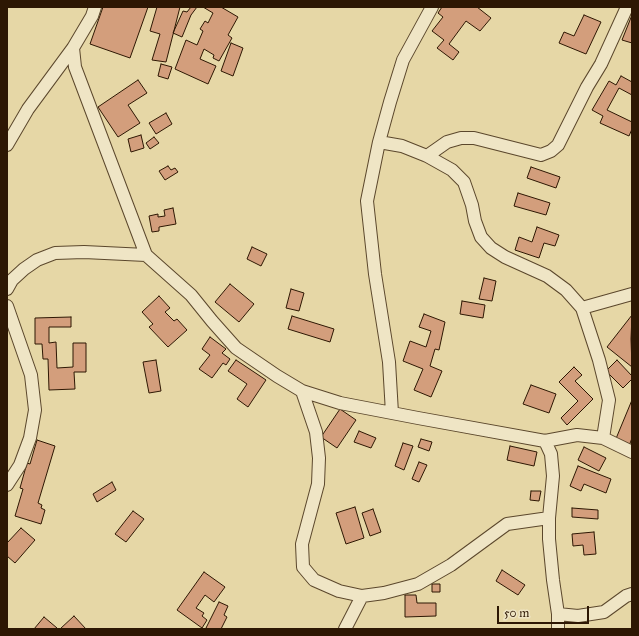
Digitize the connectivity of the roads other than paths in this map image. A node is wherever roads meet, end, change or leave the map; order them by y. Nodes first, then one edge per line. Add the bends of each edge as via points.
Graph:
1 (95, 7) edge
2 (432, 7) edge
3 (627, 7) edge
4 (73, 48) junction
5 (379, 142) junction
6 (7, 144) edge
7 (427, 156) junction
8 (146, 255) junction
9 (7, 289) edge
10 (632, 294) edge
11 (7, 306) edge
12 (582, 308) junction
13 (302, 391) junction
14 (392, 412) junction
15 (603, 438) junction
16 (545, 441) junction
17 (632, 452) edge
18 (7, 485) edge
19 (549, 518) junction
20 (632, 594) edge
21 (362, 596) junction
22 (558, 614) junction
23 (345, 629) edge
24 (558, 629) edge

1 - 4 street
2 - 5 street via 403,60
3 - 7 street via 601,64 558,145 551,151 541,154 474,138 461,138 447,142
4 - 6 street via 28,109
4 - 8 street via 75,67
5 - 7 street via 402,146
5 - 14 street via 367,201 389,362
7 - 12 street via 452,170 464,182 472,205 474,221 481,237 491,248 547,276 566,290
8 - 9 street via 55,253 24,269 12,280
8 - 13 street via 192,295 236,348
10 - 12 street
11 - 18 street via 31,375 35,410 30,438 20,465
12 - 15 street via 610,400
13 - 14 street via 340,402
13 - 21 street via 316,432 319,458 318,484 302,544 303,567 314,580 339,591
14 - 16 street
15 - 16 street via 577,435
15 - 17 street
16 - 19 street via 551,454
19 - 21 street via 507,524 451,566 418,584
19 - 22 street
20 - 22 street via 604,612 578,616
21 - 23 street
22 - 24 street

